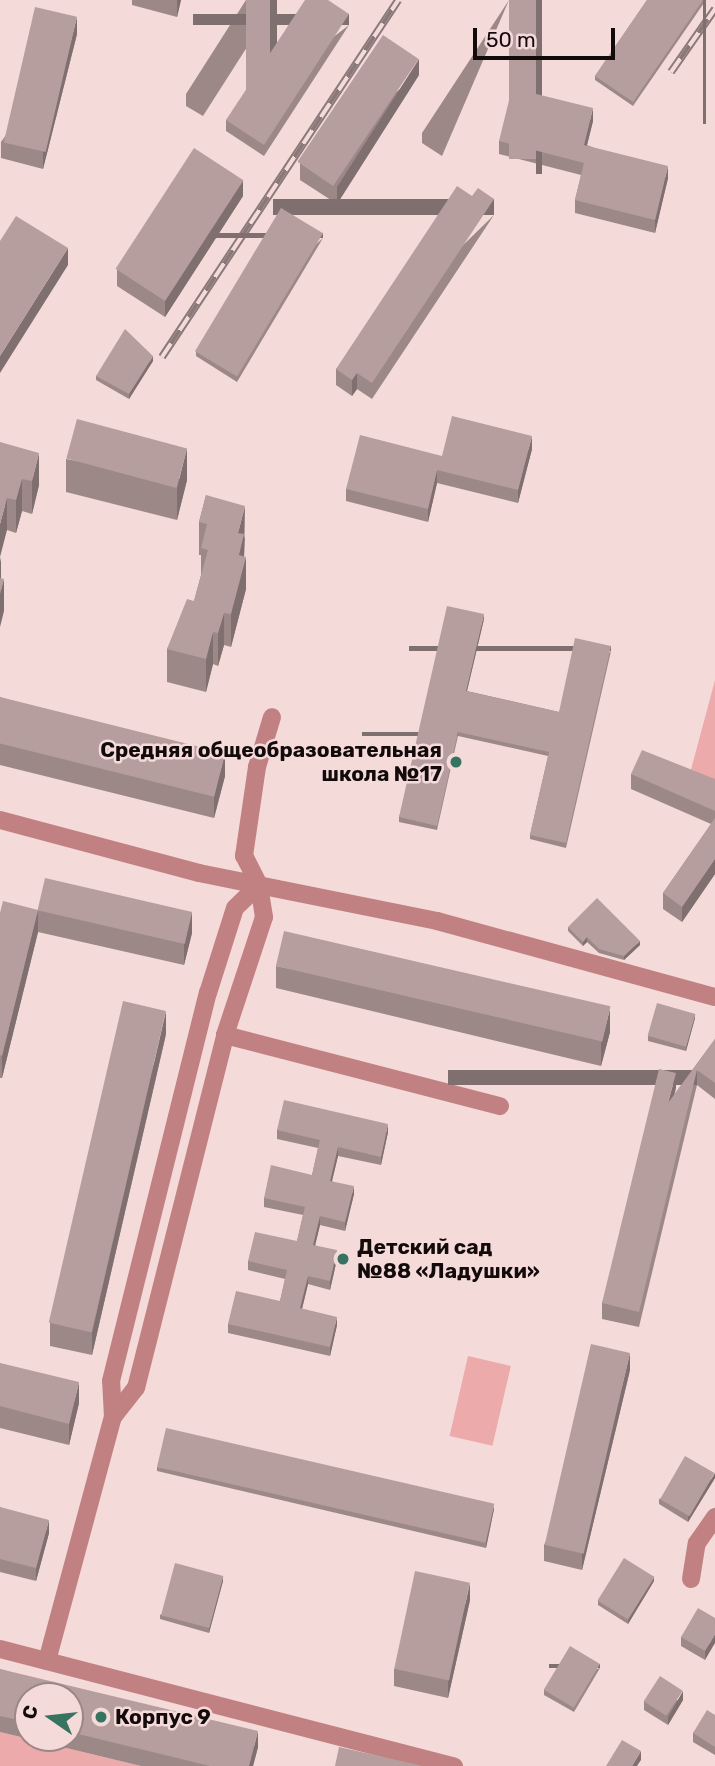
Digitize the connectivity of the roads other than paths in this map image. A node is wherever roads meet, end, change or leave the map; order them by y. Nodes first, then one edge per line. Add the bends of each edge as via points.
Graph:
1 (272, 717) dead end
2 (0, 820) edge
3 (259, 884) junction
4 (715, 997) edge
5 (225, 1035) junction
6 (500, 1106) dead end
7 (160, 1188) junction
8 (185, 1194) junction
9 (113, 1417) junction
10 (715, 1517) edge
11 (691, 1579) dead end
12 (0, 1649) edge
13 (47, 1661) junction
14 (454, 1766) edge

1 - 3 street via 257,767 244,856
2 - 3 street
3 - 4 street via 437,921
3 - 5 street via 264,917
3 - 7 street via 235,908 208,993
5 - 6 street
5 - 8 street
7 - 8 street
7 - 9 street via 111,1381
8 - 9 street via 136,1388
9 - 13 street
10 - 11 street via 697,1543
12 - 13 street
13 - 14 street

